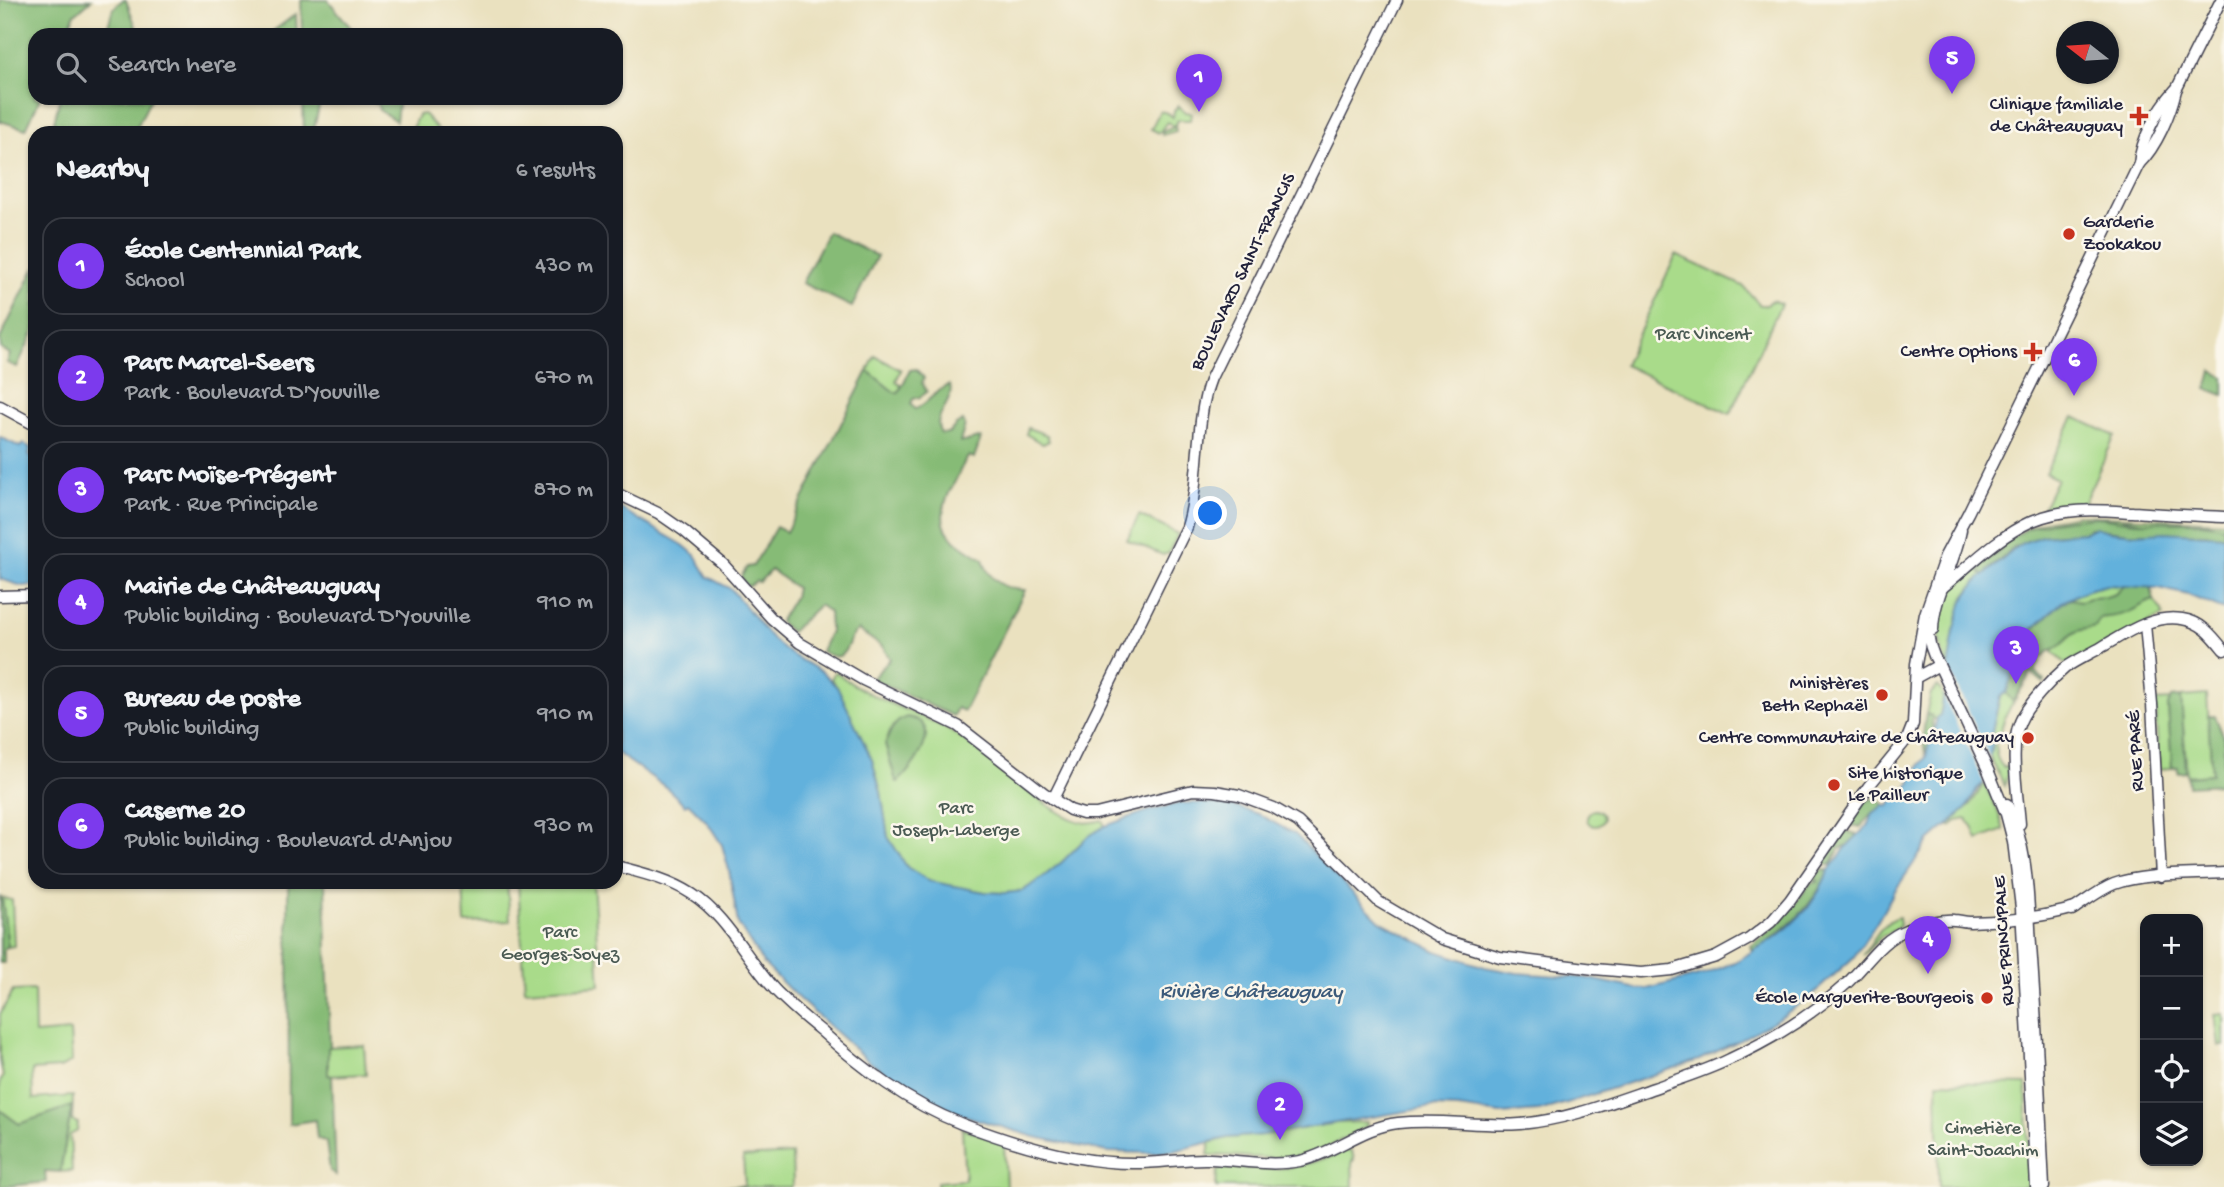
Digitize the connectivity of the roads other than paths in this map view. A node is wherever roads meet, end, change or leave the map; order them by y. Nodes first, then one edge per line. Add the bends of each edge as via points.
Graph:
1 (1397, 0) edge
2 (2221, 0) edge
3 (0, 406) edge
4 (28, 421) edge
5 (623, 496) edge
6 (2224, 517) edge
7 (1946, 565) junction
8 (1965, 568) junction
9 (1941, 589) junction
10 (28, 595) edge
11 (0, 596) edge
12 (1929, 604) junction
13 (2145, 624) junction
14 (2224, 650) edge
15 (1939, 665) junction
16 (1917, 677) junction
17 (1988, 770) junction
18 (1053, 799) junction
19 (2020, 835) junction
20 (623, 868) edge
21 (2224, 873) edge
22 (2161, 877) junction
23 (2027, 918) junction
24 (2036, 1187) edge
25 (2044, 1187) edge

1 - 18 street, BOULEVARD SAINT-FRANCIS via 1209,382 1187,527
2 - 7 street via 2157,138 2139,164 1950,543
3 - 4 street
5 - 18 street via 684,531 800,643 958,726
6 - 8 street via 2060,512 2014,530
7 - 8 street
7 - 9 street
7 - 12 street
8 - 9 street
9 - 15 street via 1933,631
10 - 11 street
12 - 15 street via 1929,639
12 - 16 street
13 - 14 street via 2166,618 2192,621
13 - 19 street, RUE PRINCIPALE via 2067,666 2021,720 2015,752
13 - 22 street, RUE PARÉ
15 - 16 street
15 - 17 street
16 - 18 street via 1910,735 1868,787 1787,906 1742,944 1667,971 1558,965 1491,955 1451,942 1379,902 1298,822 1253,800 1193,790 1088,814
17 - 19 street, RUE PRINCIPALE
17 - 23 street, RUE PRINCIPALE via 2011,835
19 - 23 street, RUE PRINCIPALE
20 - 23 street via 672,883 704,902 782,997 857,1062 903,1094 956,1121 1008,1139 1091,1159 1132,1163 1203,1159 1292,1162 1318,1156 1387,1124 1518,1124 1564,1117 1703,1070 1754,1047 1838,991 1891,937 1928,924 1955,926
21 - 22 street
22 - 23 street via 2115,883 2075,908
23 - 24 street, RUE PRINCIPALE
23 - 25 street, RUE PRINCIPALE

